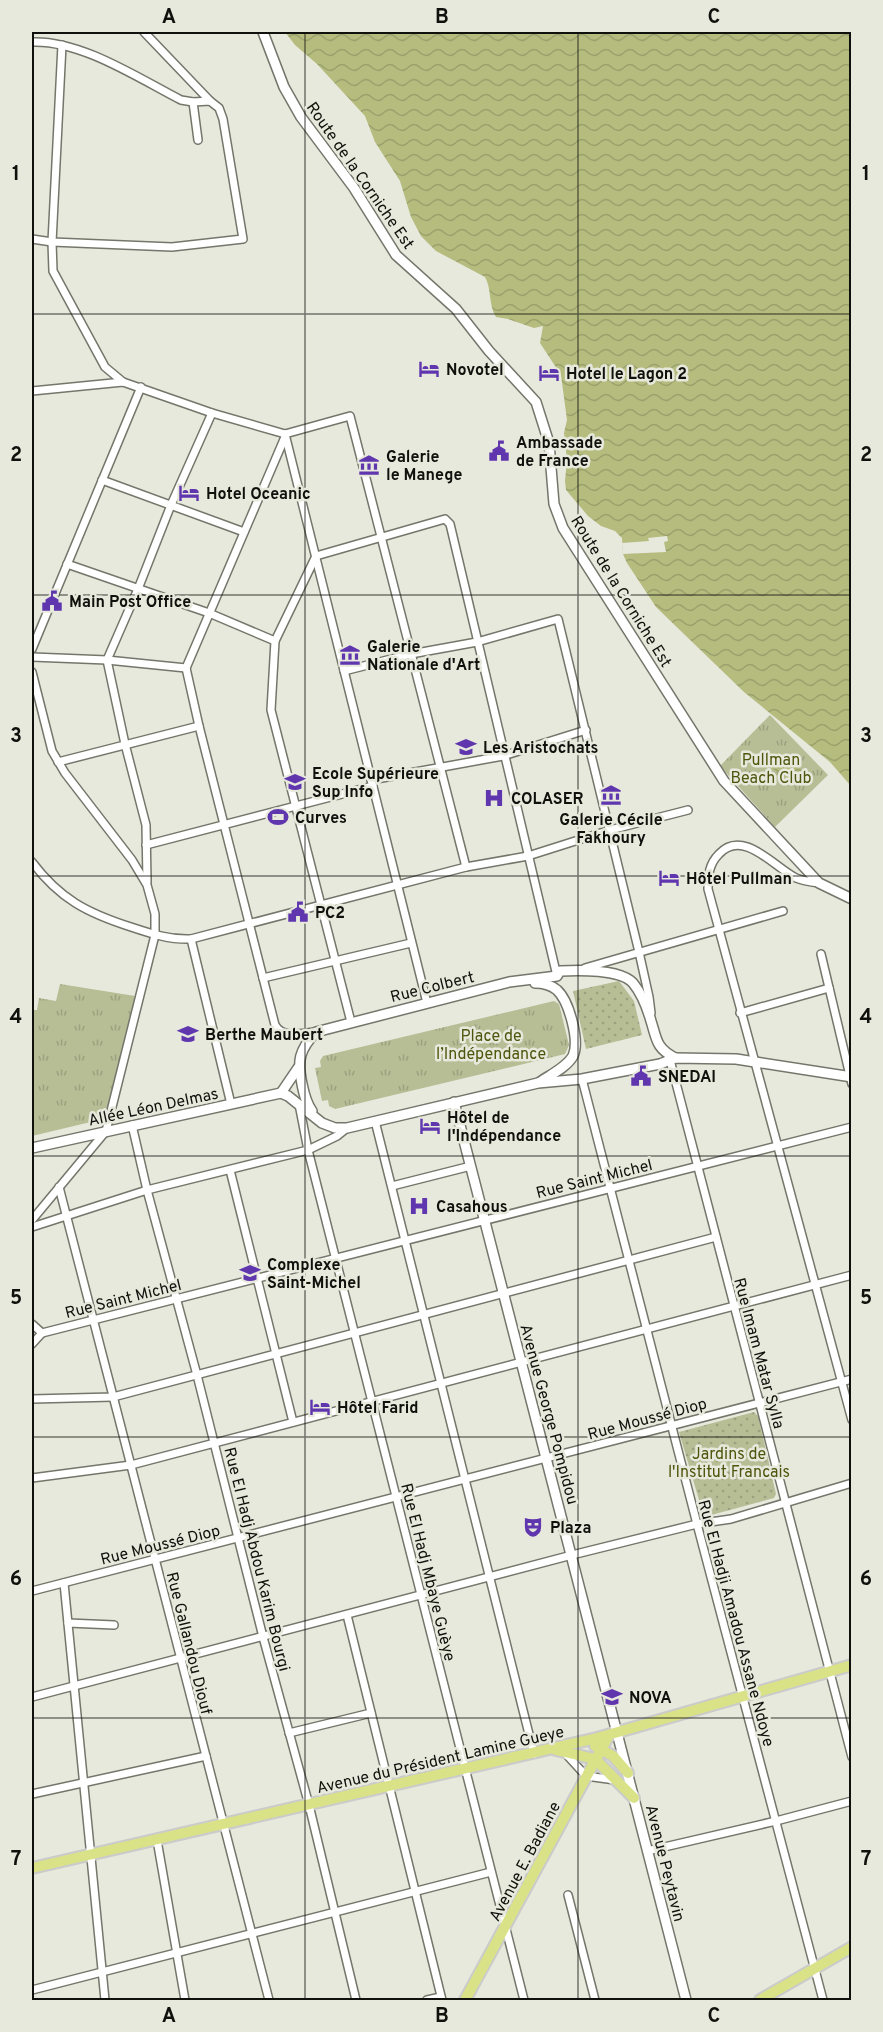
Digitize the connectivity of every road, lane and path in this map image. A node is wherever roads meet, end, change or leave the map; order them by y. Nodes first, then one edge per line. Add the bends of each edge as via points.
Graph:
1 (144, 32) edge
2 (263, 32) edge
3 (32, 42) edge
4 (62, 45) junction
5 (210, 101) junction
6 (193, 102) junction
7 (198, 140) dead end
8 (32, 239) edge
9 (52, 242) junction
10 (123, 382) junction
11 (141, 387) junction
12 (32, 391) edge
13 (212, 413) junction
14 (285, 436) junction
15 (102, 480) junction
16 (171, 505) junction
17 (244, 532) junction
18 (382, 537) junction
19 (316, 556) junction
20 (67, 564) junction
21 (138, 589) junction
22 (209, 613) junction
23 (275, 641) junction
24 (477, 642) junction
25 (32, 648) edge
26 (411, 654) junction
27 (32, 657) edge
28 (107, 660) junction
29 (186, 668) junction
30 (344, 671) junction
31 (32, 672) edge
32 (199, 726) junction
33 (586, 730) junction
34 (125, 744) junction
35 (503, 756) junction
36 (58, 762) junction
37 (440, 766) junction
38 (372, 783) junction
39 (295, 806) junction
40 (688, 810) dead end
41 (224, 824) junction
42 (610, 830) junction
43 (146, 845) junction
44 (528, 856) junction
45 (32, 862) edge
46 (466, 867) junction
47 (819, 883) junction
48 (147, 885) junction
49 (397, 885) junction
50 (852, 899) edge
51 (320, 905) junction
52 (783, 911) dead end
53 (250, 923) junction
54 (718, 930) junction
55 (155, 935) junction
56 (191, 939) junction
57 (411, 943) junction
58 (639, 952) junction
59 (821, 954) dead end
60 (335, 961) junction
61 (580, 970) junction
62 (557, 976) junction
63 (263, 978) junction
64 (509, 982) junction
65 (829, 988) junction
66 (426, 1003) junction
67 (740, 1013) junction
68 (351, 1022) junction
69 (651, 1022) junction
70 (316, 1032) junction
71 (673, 1059) junction
72 (754, 1062) junction
73 (298, 1068) junction
74 (582, 1078) junction
75 (851, 1079) edge
76 (538, 1083) junction
77 (280, 1093) junction
78 (454, 1102) junction
79 (231, 1104) junction
80 (299, 1104) junction
81 (316, 1117) junction
82 (375, 1121) junction
83 (132, 1125) junction
84 (852, 1126) edge
85 (347, 1128) junction
86 (106, 1131) junction
87 (776, 1146) junction
88 (32, 1148) edge
89 (308, 1150) junction
90 (471, 1166) junction
91 (698, 1166) junction
92 (230, 1170) junction
93 (392, 1186) junction
94 (59, 1187) junction
95 (610, 1188) junction
96 (147, 1190) junction
97 (66, 1215) junction
98 (32, 1220) edge
99 (485, 1220) junction
100 (32, 1227) edge
101 (716, 1237) junction
102 (405, 1240) junction
103 (336, 1258) junction
104 (629, 1260) junction
105 (852, 1275) edge
106 (257, 1278) junction
107 (814, 1285) junction
108 (504, 1293) junction
109 (176, 1299) junction
110 (734, 1306) junction
111 (424, 1315) junction
112 (93, 1320) junction
113 (32, 1324) edge
114 (647, 1329) junction
115 (42, 1333) junction
116 (355, 1333) junction
117 (32, 1344) edge
118 (276, 1354) junction
119 (522, 1363) junction
120 (197, 1375) junction
121 (852, 1379) edge
122 (841, 1381) junction
123 (441, 1384) junction
124 (113, 1397) junction
125 (32, 1399) edge
126 (372, 1402) junction
127 (759, 1402) junction
128 (852, 1420) edge
129 (293, 1422) junction
130 (672, 1425) junction
131 (214, 1443) junction
132 (546, 1458) junction
133 (131, 1465) junction
134 (32, 1478) edge
135 (465, 1479) junction
136 (852, 1484) edge
137 (396, 1497) junction
138 (786, 1503) junction
139 (697, 1524) junction
140 (238, 1538) junction
141 (572, 1555) junction
142 (155, 1560) junction
143 (490, 1577) junction
144 (64, 1583) junction
145 (32, 1591) edge
146 (421, 1596) junction
147 (346, 1615) junction
148 (68, 1623) junction
149 (114, 1625) dead end
150 (262, 1637) junction
151 (181, 1659) junction
152 (852, 1665) edge
153 (829, 1671) junction
154 (74, 1686) junction
155 (32, 1697) edge
156 (743, 1697) junction
157 (371, 1713) junction
158 (289, 1734) junction
159 (613, 1734) junction
160 (580, 1742) junction
161 (601, 1748) junction
162 (559, 1750) junction
163 (534, 1754) junction
164 (206, 1756) junction
165 (852, 1757) edge
166 (595, 1759) junction
167 (465, 1769) junction
168 (628, 1773) junction
169 (586, 1776) junction
170 (615, 1780) junction
171 (85, 1784) junction
172 (389, 1787) junction
173 (32, 1794) edge
174 (634, 1798) junction
175 (852, 1801) edge
176 (309, 1805) junction
177 (776, 1821) junction
178 (223, 1823) junction
179 (157, 1840) junction
180 (647, 1851) junction
181 (91, 1855) junction
182 (32, 1868) edge
183 (491, 1872) junction
184 (415, 1892) junction
185 (568, 1894) dead end
186 (335, 1912) junction
187 (506, 1929) junction
188 (251, 1934) junction
189 (852, 1947) edge
190 (177, 1953) junction
191 (815, 1968) junction
192 (102, 1972) junction
193 (32, 1990) edge
194 (441, 1999) edge
195 (105, 2001) edge
196 (185, 2001) edge
197 (269, 2001) edge
198 (356, 2001) edge
199 (427, 2001) edge
200 (465, 2001) edge
201 (524, 2001) edge
202 (596, 2001) edge
203 (686, 2001) edge
204 (760, 2001) edge
205 (823, 2001) edge

1 - 5 street
2 - 47 street, Route de la Corniche Est via 300,117 354,188 396,255 456,309 536,402 549,443 554,504 562,528 718,773
3 - 4 street
4 - 6 street
4 - 9 street
5 - 6 street
5 - 9 street via 222,112 243,239 172,247
6 - 7 street
8 - 9 street
9 - 10 street via 53,271 105,367
10 - 11 street
10 - 12 street
11 - 13 street
11 - 15 street
13 - 14 street
13 - 16 street
14 - 17 street
14 - 18 street via 350,416
14 - 19 street
15 - 16 street
15 - 20 street
16 - 17 street
16 - 21 street
17 - 22 street
18 - 19 street
18 - 24 street via 445,519 449,523
18 - 26 street
19 - 23 street
19 - 30 street
20 - 21 street
20 - 25 street
21 - 22 street
21 - 28 street
22 - 23 street
22 - 29 street
23 - 39 street via 271,710
24 - 26 street
24 - 33 street via 558,619
24 - 35 street
26 - 30 street
26 - 37 street
27 - 28 street
28 - 29 street
28 - 34 street
29 - 32 street
30 - 38 street
31 - 36 street
32 - 34 street
32 - 41 street
33 - 35 street
33 - 42 street
34 - 36 street
34 - 43 street via 146,825
35 - 37 street
35 - 44 street
36 - 48 street
37 - 38 street
37 - 46 street
38 - 39 street
38 - 49 street
39 - 41 street
39 - 51 street
40 - 42 street
41 - 43 street
41 - 53 street
42 - 44 street
42 - 58 street
43 - 48 street
44 - 46 street
44 - 62 street
45 - 55 street via 45,880 84,910
46 - 49 street
47 - 50 street, Route de la Corniche Est
47 - 54 street via 794,877 747,846 729,847 716,857 708,875
48 - 55 street via 155,914
49 - 51 street
49 - 57 street
51 - 53 street
51 - 60 street
52 - 54 street
53 - 56 street
53 - 63 street
54 - 58 street
54 - 67 street
55 - 56 street
55 - 86 street
56 - 79 street
57 - 60 street
57 - 66 street
58 - 61 street
58 - 69 street via 650,997
59 - 65 street
60 - 63 street
60 - 68 street
61 - 62 street, Rue Colbert via 560,971
61 - 69 street via 631,981 642,996
62 - 64 street, Rue Colbert
63 - 70 street via 274,1025 280,1032
64 - 66 street, Rue Colbert
64 - 76 street via 548,984 561,994 568,1008 575,1036 573,1056
65 - 67 street
65 - 75 street
66 - 68 street, Rue Colbert
67 - 72 street
68 - 70 street, Rue Colbert
69 - 71 street via 657,1042
70 - 73 street via 302,1051
71 - 72 street
71 - 74 street
71 - 91 street, Rue Imam Matar Sylla
72 - 75 street
72 - 87 street
73 - 77 street
73 - 81 street via 306,1100
74 - 76 street
74 - 95 street, Rue El Hadji Amadou Assane Ndoye
76 - 78 street
77 - 79 street, Allée Léon Delmas
77 - 80 street
78 - 82 street
78 - 90 street, Avenue George Pompidou
79 - 83 street, Allée Léon Delmas
80 - 81 street
80 - 89 street, Rue El Hadj Mbaye Guèye
81 - 85 street via 330,1127
82 - 85 street
82 - 93 street
83 - 86 street, Allée Léon Delmas
83 - 96 street, Rue El Hadj Abdou Karim Bourgi
84 - 87 street, Rue Saint Michel
85 - 89 street
86 - 88 street, Allée Léon Delmas
86 - 94 street
87 - 91 street, Rue Saint Michel
87 - 107 street
89 - 92 street
89 - 103 street, Rue El Hadj Mbaye Guèye
90 - 93 street
90 - 99 street, Avenue George Pompidou
91 - 95 street, Rue Saint Michel
91 - 101 street, Rue Imam Matar Sylla
92 - 96 street
92 - 106 street
93 - 102 street
94 - 97 street, Rue Gallandou Diouf
94 - 98 street
95 - 99 street, Rue Saint Michel
95 - 104 street, Rue El Hadji Amadou Assane Ndoye
96 - 97 street
96 - 109 street, Rue El Hadj Abdou Karim Bourgi
97 - 100 street
97 - 112 street, Rue Gallandou Diouf
99 - 102 street, Rue Saint Michel
99 - 108 street, Avenue George Pompidou
101 - 104 street
101 - 110 street, Rue Imam Matar Sylla
102 - 103 street, Rue Saint Michel
102 - 111 street
103 - 106 street, Rue Saint Michel
103 - 116 street, Rue El Hadj Mbaye Guèye
104 - 108 street
104 - 114 street, Rue El Hadji Amadou Assane Ndoye
105 - 107 street
106 - 109 street, Rue Saint Michel
106 - 118 street
107 - 110 street
107 - 122 street
108 - 111 street
108 - 119 street, Avenue George Pompidou
109 - 112 street, Rue Saint Michel
109 - 120 street, Rue El Hadj Abdou Karim Bourgi
110 - 114 street
110 - 127 street, Rue Imam Matar Sylla
111 - 116 street
111 - 123 street
112 - 115 street, Rue Saint Michel
112 - 124 street, Rue Gallandou Diouf
113 - 115 street
114 - 119 street
114 - 130 street, Rue El Hadji Amadou Assane Ndoye
115 - 117 street
116 - 118 street
116 - 126 street, Rue El Hadj Mbaye Guèye
118 - 120 street
118 - 129 street
119 - 123 street
119 - 132 street, Avenue George Pompidou
120 - 124 street
120 - 131 street, Rue El Hadj Abdou Karim Bourgi
121 - 122 street, Rue Moussé Diop
122 - 127 street, Rue Moussé Diop
122 - 128 street
123 - 126 street
123 - 135 street
124 - 125 street
124 - 133 street, Rue Gallandou Diouf
126 - 129 street
126 - 137 street, Rue El Hadj Mbaye Guèye
127 - 130 street, Rue Moussé Diop
127 - 138 street, Rue Imam Matar Sylla
129 - 131 street
130 - 132 street, Rue Moussé Diop
130 - 139 street, Rue El Hadji Amadou Assane Ndoye
131 - 133 street
131 - 140 street, Rue El Hadj Abdou Karim Bourgi
132 - 135 street, Rue Moussé Diop
132 - 141 street, Avenue George Pompidou
133 - 134 street
133 - 142 street, Rue Gallandou Diouf
135 - 137 street, Rue Moussé Diop
135 - 143 street
136 - 138 street
137 - 140 street, Rue Moussé Diop
137 - 146 street, Rue El Hadj Mbaye Guèye
138 - 139 street
138 - 153 street, Rue Imam Matar Sylla
139 - 141 street
139 - 156 street, Rue El Hadji Amadou Assane Ndoye
140 - 142 street, Rue Moussé Diop
140 - 150 street, Rue El Hadj Abdou Karim Bourgi
141 - 143 street
141 - 159 street, Avenue George Pompidou
142 - 144 street, Rue Moussé Diop
142 - 151 street, Rue Gallandou Diouf
143 - 146 street
143 - 163 street
144 - 145 street, Rue Moussé Diop
144 - 148 street
146 - 147 street
146 - 167 street, Rue El Hadj Mbaye Guèye
147 - 150 street
147 - 157 street
148 - 149 street
148 - 154 street
150 - 151 street
150 - 158 street, Rue El Hadj Abdou Karim Bourgi
151 - 154 street
151 - 164 street, Rue Gallandou Diouf
152 - 153 main road, Avenue du Président Lamine Gueye
153 - 156 main road, Avenue du Président Lamine Gueye
153 - 165 street, Rue Imam Matar Sylla
154 - 155 street
154 - 171 street
156 - 159 main road, Avenue du Président Lamine Gueye
156 - 177 street, Rue El Hadji Amadou Assane Ndoye
157 - 158 street
157 - 172 street
158 - 176 street, Rue El Hadj Abdou Karim Bourgi
159 - 160 main road, Avenue du Président Lamine Gueye
159 - 161 main road, Avenue E. Badiane
159 - 168 street, Avenue Peytavin
160 - 161 main road
160 - 162 main road, Avenue du Président Lamine Gueye
161 - 166 main road, Avenue E. Badiane
161 - 168 main road
162 - 163 main road, Avenue du Président Lamine Gueye
162 - 166 main road
162 - 169 street
163 - 167 main road, Avenue du Président Lamine Gueye
164 - 171 street
164 - 178 street, Rue Gallandou Diouf
166 - 169 main road, Avenue E. Badiane
166 - 170 main road
167 - 172 main road, Avenue du Président Lamine Gueye
167 - 183 street, Rue El Hadj Mbaye Guèye
168 - 174 street, Avenue Peytavin
169 - 170 street
169 - 187 main road, Avenue E. Badiane
170 - 174 main road
171 - 173 street
171 - 181 street
172 - 176 main road, Avenue du Président Lamine Gueye
172 - 184 street
174 - 180 street, Avenue Peytavin
175 - 177 street
176 - 178 main road, Avenue du Président Lamine Gueye
176 - 186 street, Rue El Hadj Abdou Karim Bourgi
177 - 180 street
177 - 191 street, Rue El Hadji Amadou Assane Ndoye
178 - 179 main road, Avenue du Président Lamine Gueye
178 - 188 street, Rue Gallandou Diouf
179 - 181 main road, Avenue du Président Lamine Gueye
179 - 190 street
180 - 203 street, Avenue Peytavin
181 - 182 main road, Avenue du Président Lamine Gueye
181 - 192 street
183 - 184 street
183 - 187 street, Rue El Hadj Mbaye Guèye
184 - 186 street
184 - 194 street
185 - 202 street
186 - 188 street
186 - 198 street, Rue El Hadj Abdou Karim Bourgi
187 - 200 main road, Avenue E. Badiane
187 - 201 street, Rue El Hadj Mbaye Guèye
188 - 190 street
188 - 197 street, Rue Gallandou Diouf
189 - 191 main road
190 - 192 street
190 - 196 street
191 - 204 main road
191 - 205 street, Rue El Hadji Amadou Assane Ndoye
192 - 193 street
192 - 195 street
194 - 199 street

